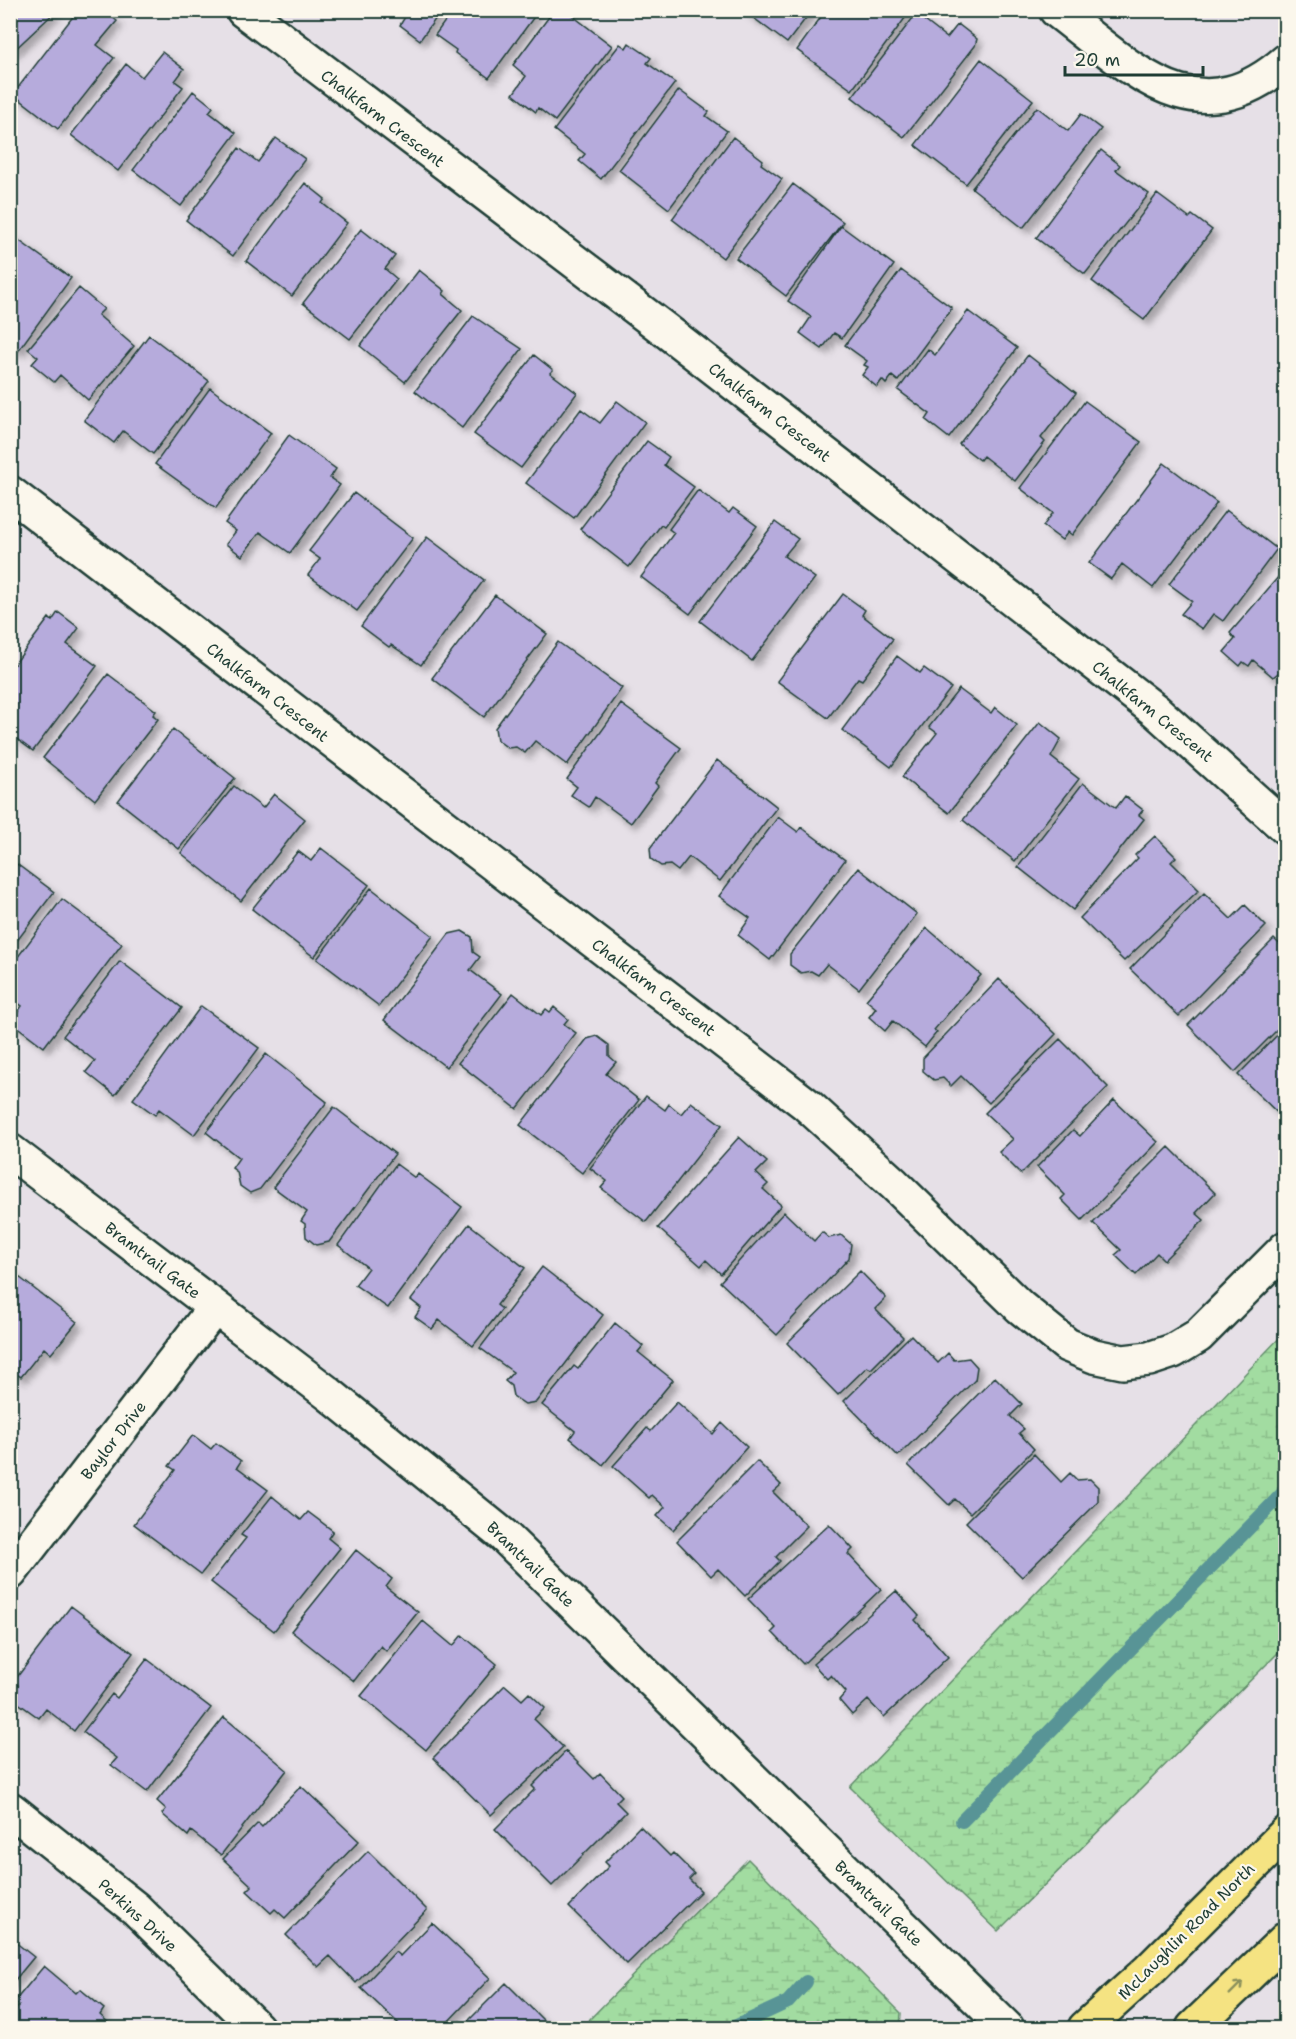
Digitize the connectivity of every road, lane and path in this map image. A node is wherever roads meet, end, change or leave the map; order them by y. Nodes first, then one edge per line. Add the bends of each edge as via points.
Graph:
1 (243, 10) edge
2 (1056, 10) edge
3 (1286, 61) edge
4 (10, 493) edge
5 (1286, 828) edge
6 (10, 1151) edge
7 (1286, 1248) edge
8 (215, 1307) junction
9 (10, 1573) edge
10 (10, 1809) edge
11 (1286, 1833) edge
12 (1286, 1939) edge
13 (257, 2028) edge
14 (1007, 2028) edge
15 (1085, 2028) edge
16 (1193, 2028) edge

1 - 5 street, Chalkfarm Crescent via 664,329 1156,711
2 - 3 street via 1140,74 1167,89 1189,94 1230,94 1265,79
4 - 7 street, Chalkfarm Crescent via 806,1104 1020,1307 1066,1345 1123,1362 1173,1351 1198,1336
6 - 8 street, Bramtrail Gate
8 - 9 street, Baylor Drive
8 - 14 street, Bramtrail Gate via 503,1535
10 - 13 street, Perkins Drive via 136,1909
11 - 15 main road, McLaughlin Road North
16 -> 12 main road

